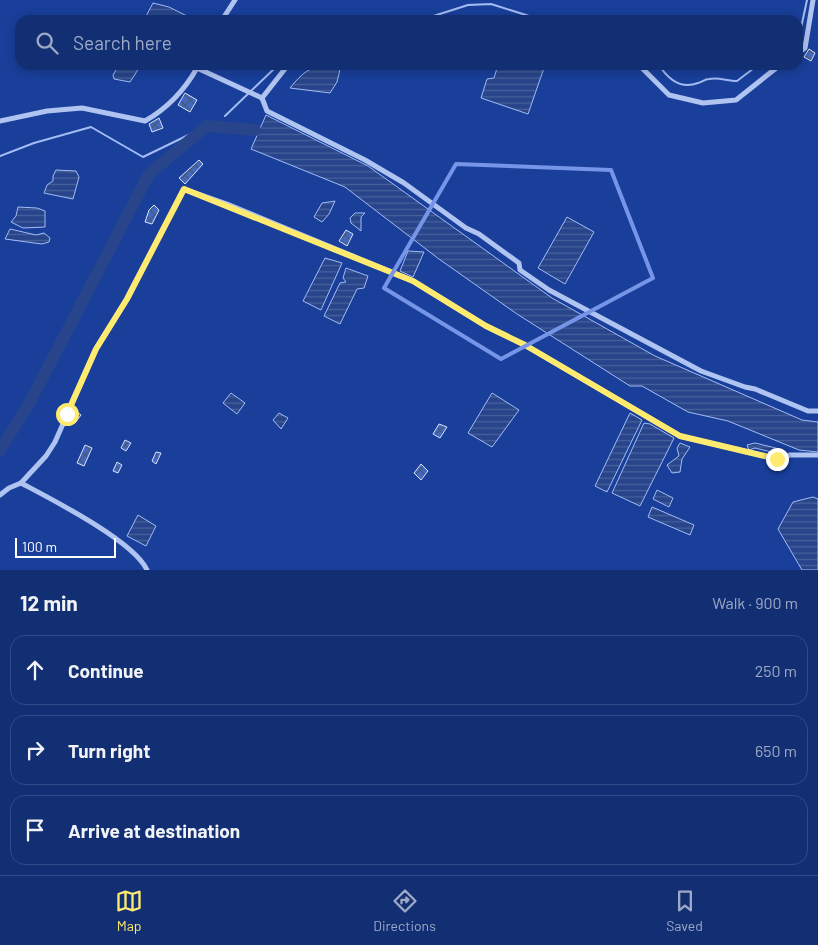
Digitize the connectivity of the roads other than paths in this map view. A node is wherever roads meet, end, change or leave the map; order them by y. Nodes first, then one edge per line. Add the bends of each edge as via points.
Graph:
1 (234, 0) edge
2 (813, 0) edge
3 (225, 15) edge
4 (803, 49) edge
5 (196, 70) edge
6 (204, 70) edge
7 (284, 70) edge
8 (644, 70) edge
9 (774, 70) edge
10 (262, 98) junction
11 (0, 120) edge
12 (818, 411) edge
13 (818, 455) edge
14 (21, 483) junction
15 (0, 495) edge
16 (147, 570) edge

1 - 3 street
2 - 4 street
5 - 11 street via 171,103 145,122 82,108
6 - 10 street
7 - 10 street
8 - 9 street via 669,95 703,103 736,100
10 - 12 street via 267,111 404,183 519,263 520,270 549,290 701,371 808,411
13 - 14 street via 790,455 777,459 680,436 413,281 184,189 127,299 96,349 55,442
14 - 15 street
14 - 16 street via 132,551

